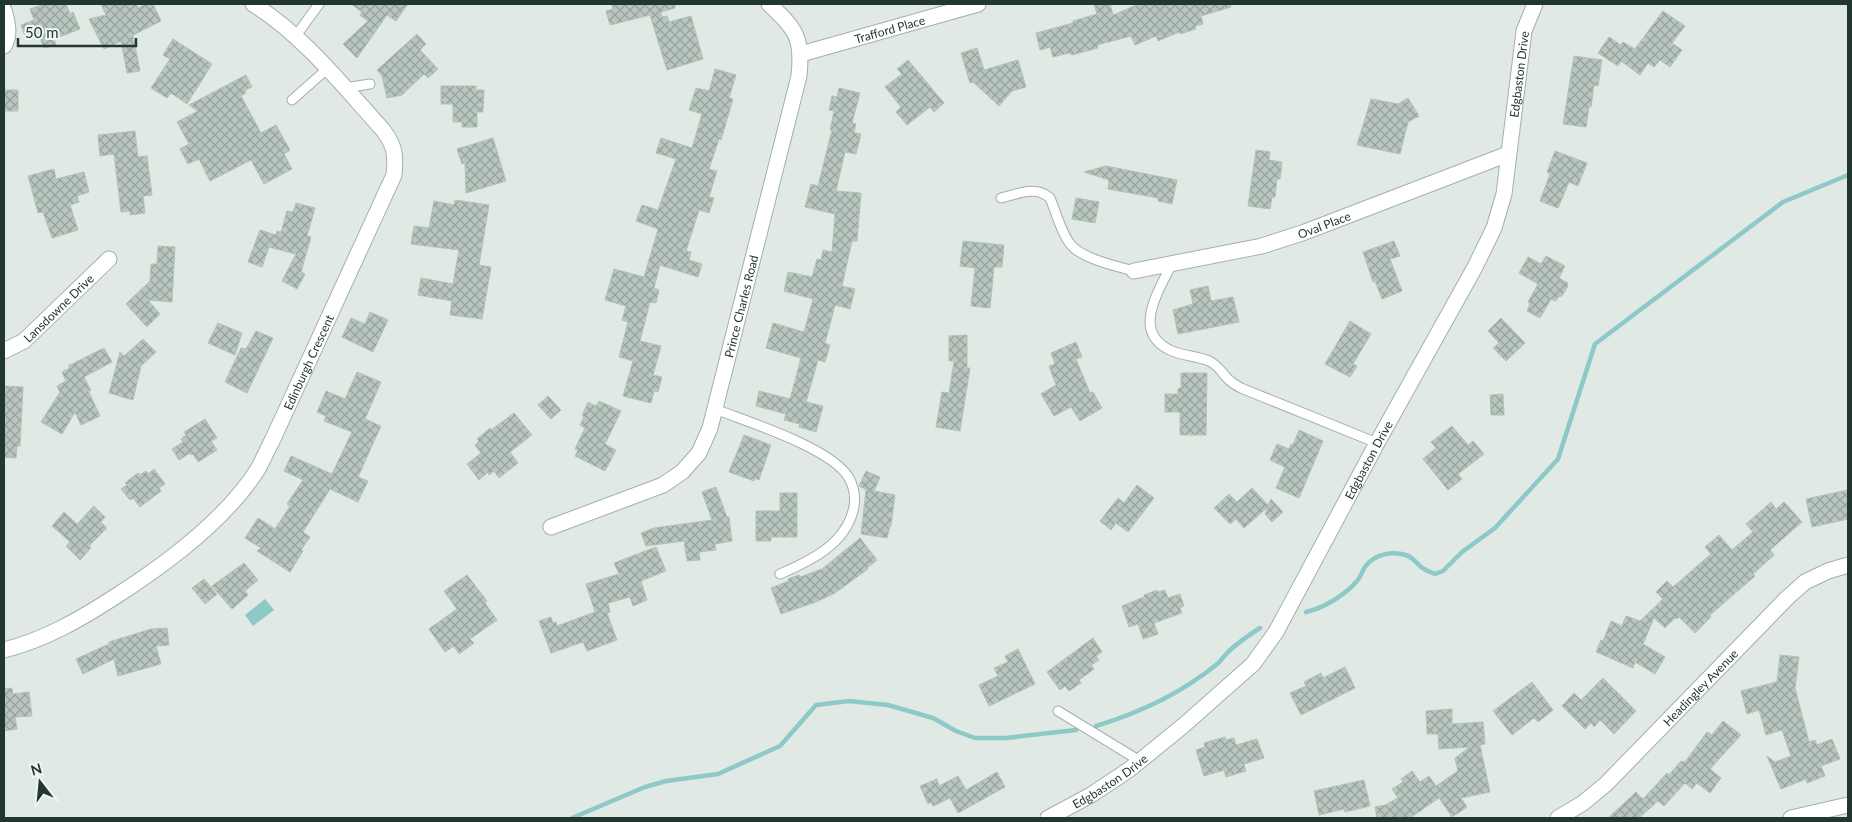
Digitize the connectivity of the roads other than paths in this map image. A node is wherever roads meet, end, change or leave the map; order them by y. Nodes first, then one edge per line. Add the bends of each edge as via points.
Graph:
1 (253, 4) edge
2 (319, 4) edge
3 (769, 4) edge
4 (978, 4) edge
5 (1535, 4) edge
6 (4, 10) edge
7 (295, 37) junction
8 (4, 46) edge
9 (801, 54) junction
10 (327, 69) junction
11 (370, 84) dead end
12 (345, 88) junction
13 (292, 100) dead end
14 (1508, 154) junction
15 (1001, 198) dead end
16 (110, 259) dead end
17 (1172, 262) junction
18 (1134, 271) joint
19 (4, 351) edge
20 (715, 409) junction
21 (1377, 442) junction
22 (551, 526) dead end
23 (1848, 565) edge
24 (780, 574) dead end
25 (4, 650) edge
26 (1058, 711) dead end
27 (1140, 761) junction
28 (1848, 805) edge
29 (1048, 818) edge
30 (1558, 818) edge
31 (1791, 818) edge

1 - 7 street, Edinburgh Crescent
2 - 7 lane
3 - 9 street, Prince Charles Road via 790,24
4 - 9 street, Trafford Place
5 - 14 street, Edgbaston Drive via 1524,31
6 - 8 street via 8,26
7 - 10 street, Edinburgh Crescent
9 - 20 street, Prince Charles Road via 799,76
10 - 12 street, Edinburgh Crescent
10 - 13 lane
11 - 12 lane
12 - 25 street, Edinburgh Crescent via 392,143 396,160 394,175 257,469 201,534 149,575 73,623 25,645
14 - 17 street, Oval Place via 1262,246
14 - 21 street, Edgbaston Drive via 1504,194 1494,228
15 - 18 lane via 1027,191 1046,194 1074,249
16 - 19 street, Lansdowne Drive via 24,341
17 - 18 street, Oval Place
17 - 21 lane via 1153,301 1150,324 1158,344 1210,362 1241,388
20 - 22 street, Prince Charles Road via 699,453 682,472 663,485
20 - 24 lane via 797,441 825,456 849,477 854,489 855,506 851,521 842,533 813,559
21 - 27 street, Edgbaston Drive via 1276,632 1253,664
23 - 30 street, Headingley Avenue via 1805,582 1793,592 1606,784
26 - 27 lane
27 - 29 street, Edgbaston Drive via 1091,795
28 - 31 street

